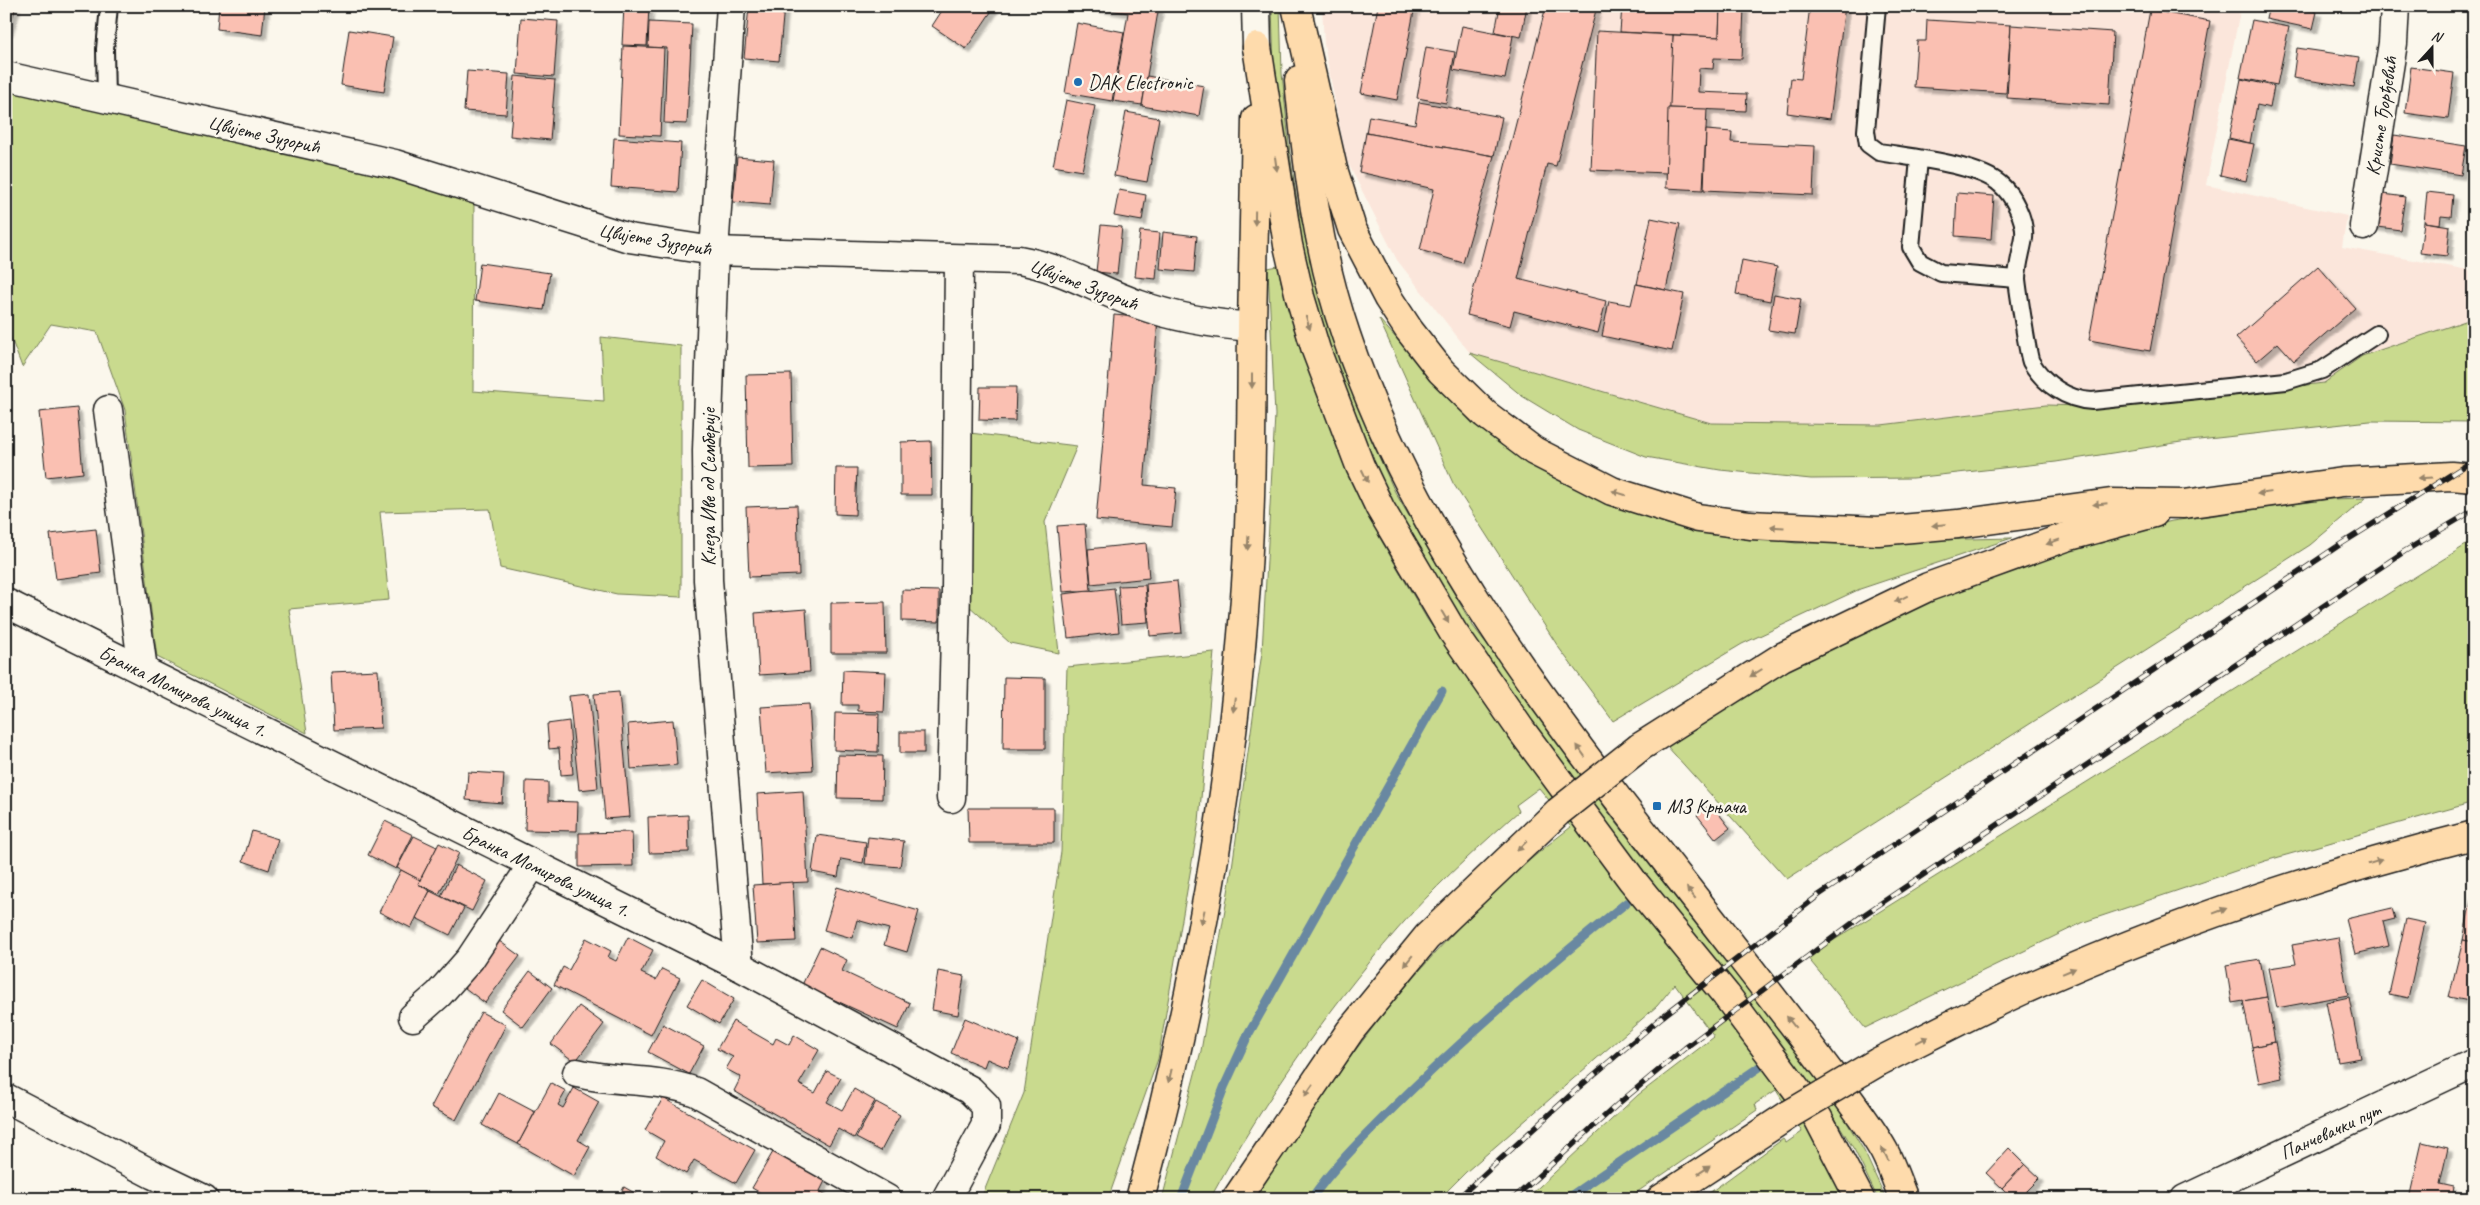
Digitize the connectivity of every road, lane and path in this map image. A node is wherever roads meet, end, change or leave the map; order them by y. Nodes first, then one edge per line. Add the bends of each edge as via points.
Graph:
1 (109, 6) edge
2 (731, 6) edge
3 (1256, 6) edge
4 (1296, 6) edge
5 (1877, 6) edge
6 (2395, 6) edge
7 (1257, 47) junction
8 (6, 76) edge
9 (106, 99) junction
10 (1919, 158) junction
11 (2364, 226) dead end
12 (714, 251) junction
13 (959, 259) junction
14 (2017, 279) junction
15 (1252, 327) junction
16 (2377, 334) dead end
17 (108, 410) dead end
18 (2474, 478) edge
19 (2184, 504) junction
20 (6, 602) edge
21 (143, 670) junction
22 (951, 798) dead end
23 (2474, 836) edge
24 (533, 864) junction
25 (739, 966) junction
26 (414, 1017) dead end
27 (2474, 1063) edge
28 (577, 1074) dead end
29 (6, 1098) edge
30 (204, 1199) edge
31 (887, 1199) edge
32 (946, 1199) edge
33 (1140, 1199) edge
34 (1236, 1199) edge
35 (1661, 1199) edge
36 (1860, 1199) edge
37 (1904, 1199) edge
38 (2186, 1199) edge

1 - 9 lane via 105,49
2 - 12 street, Кнеза Иве од Семберије
3 - 7 street
19 -> 4 main road via 2111,503 1958,524 1878,530 1750,525 1698,518 1612,491 1534,451 1485,414 1441,371 1388,298 1352,229 1333,169
37 -> 4 main road via 1885,1153 1871,1130 1591,765 1465,585 1389,447 1345,334 1317,220 1296,59
5 - 10 lane via 1866,131 1868,144 1879,152
6 - 11 street, Кристе Ђорђевић via 2393,43
7 -> 15 main road
7 -> 36 main road via 1288,245 1300,297 1316,350 1360,466 1380,508 1453,632 1521,730 1632,880 1726,995 1818,1118
8 - 9 street, Цвијете Зузорић
9 - 12 street, Цвијете Зузорић via 395,164 629,238
10 - 14 lane via 1967,168 1999,183 2013,201 2024,235
10 - 14 lane via 1911,247 1920,262 1941,273
12 - 13 street, Цвијете Зузорић
12 - 25 street, Кнеза Иве од Семберије via 707,450 708,588
13 - 15 street, Цвијете Зузорић via 1031,262 1168,314
13 - 22 street
14 - 16 lane via 2030,361 2054,388 2079,401 2286,381 2322,370
15 -> 33 main road via 1252,464 1244,610 1222,816 1174,1057
17 - 21 street
18 -> 19 main road via 2451,476 2343,482
19 -> 34 main road, bridge via 2066,538 1928,586 1782,657 1640,747 1558,812 1427,937 1350,1032
20 - 21 street, Бранка Момирова улица 1.
21 - 24 street, Бранка Момирова улица 1.
35 -> 23 main road, bridge via 1790,1114 1878,1062 2011,996 2123,948 2258,897 2408,852
24 - 25 street, Бранка Момирова улица 1.
24 - 26 street via 470,959
25 - 32 street, Бранка Момирова улица 1. via 944,1074 970,1090 986,1106 986,1125
27 - 38 street, Панчевачки пут
28 - 31 street via 673,1084 696,1092
29 - 30 street

